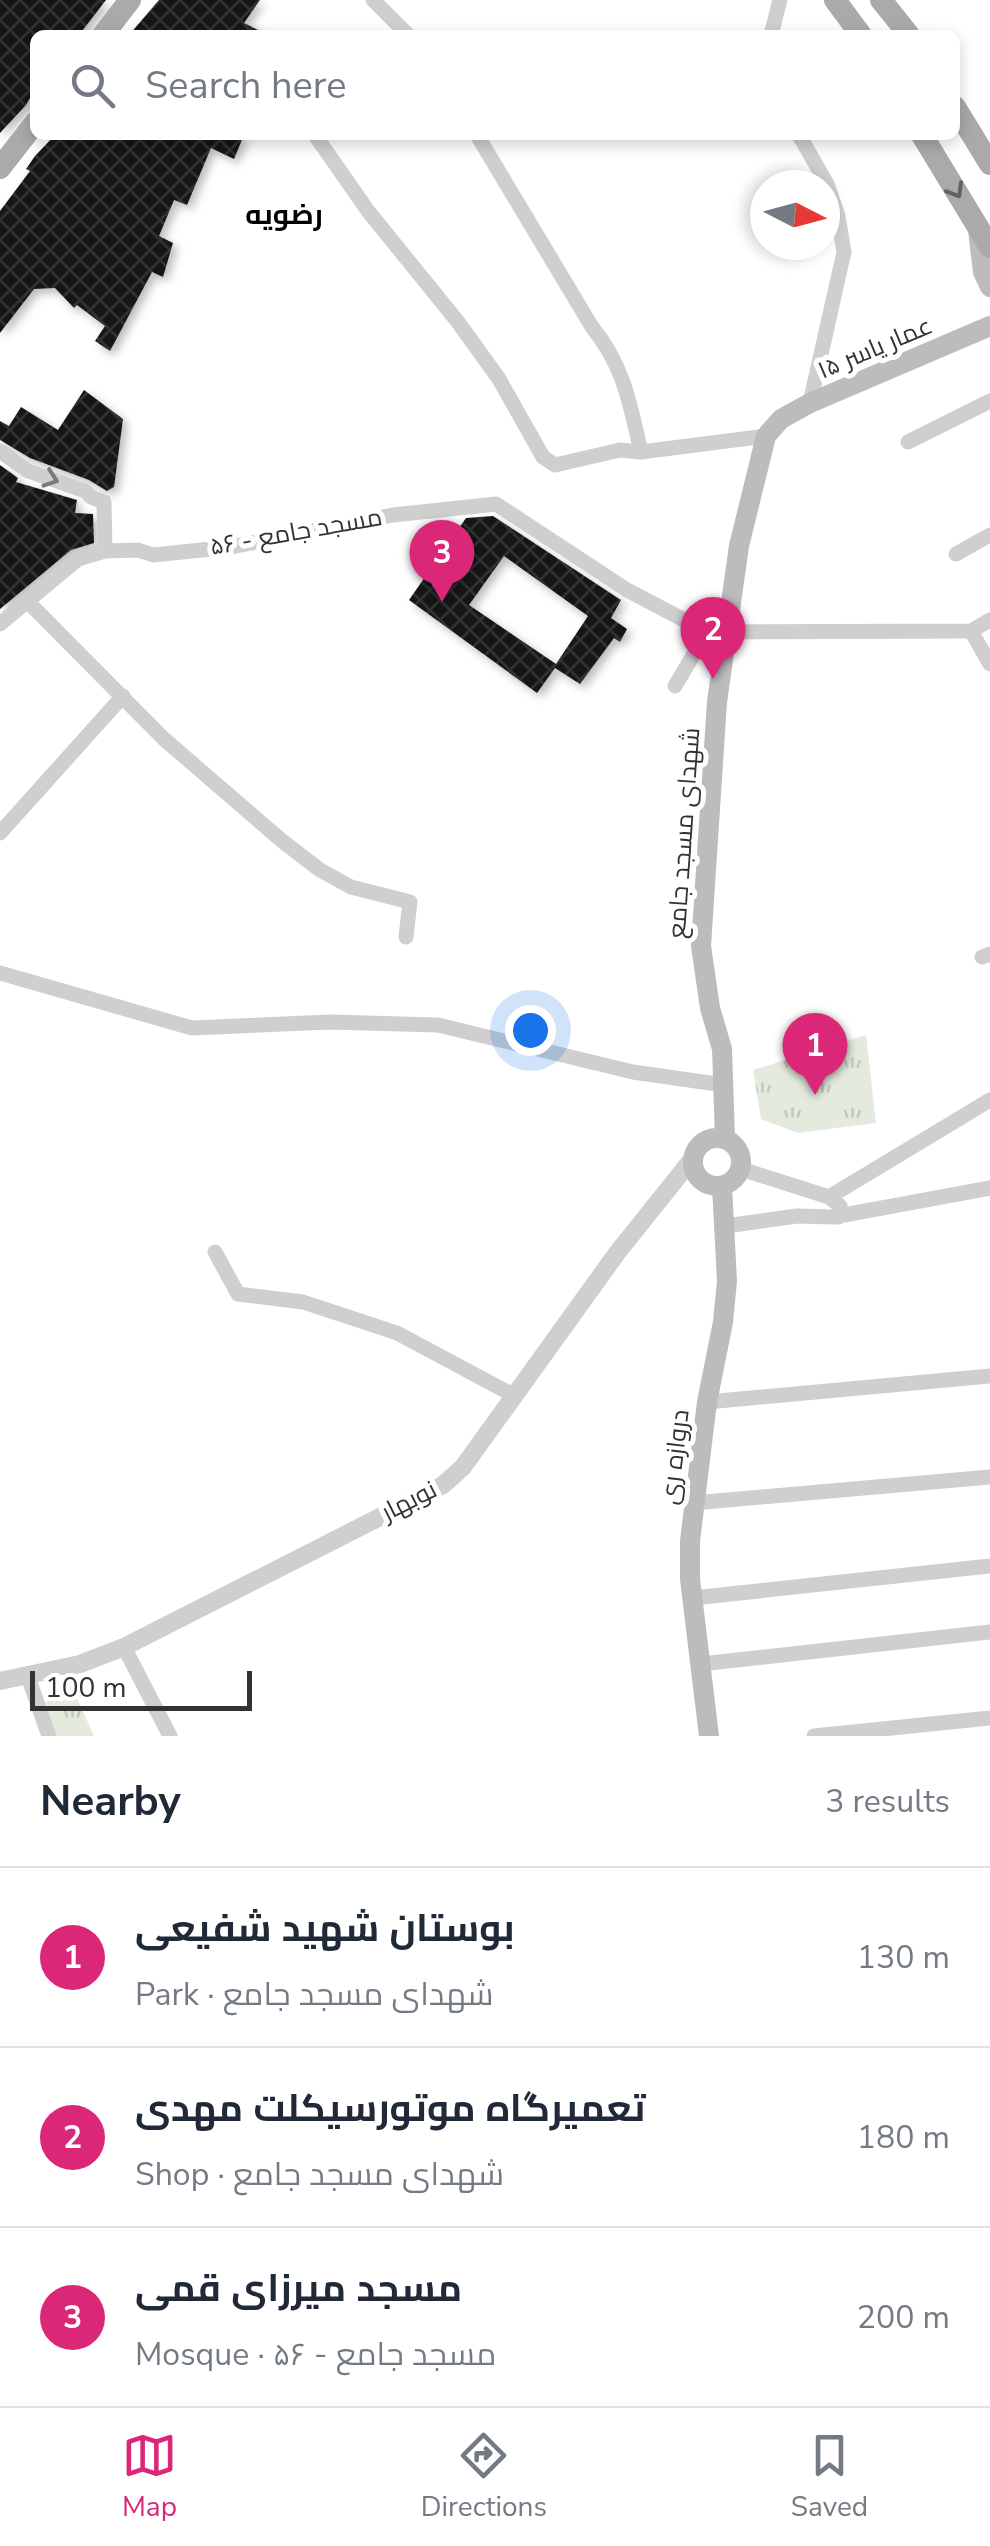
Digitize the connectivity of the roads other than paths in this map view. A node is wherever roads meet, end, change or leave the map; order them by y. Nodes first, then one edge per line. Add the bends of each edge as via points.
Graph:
1 (130, 0) edge
2 (373, 0) edge
3 (780, 0) edge
4 (835, 0) edge
5 (881, 0) edge
6 (900, 0) edge
7 (107, 30) edge
8 (403, 30) edge
9 (771, 30) edge
10 (857, 30) edge
11 (907, 30) edge
12 (910, 30) edge
13 (960, 115) edge
14 (30, 129) edge
15 (318, 140) edge
16 (480, 140) edge
17 (802, 140) edge
18 (925, 140) edge
19 (990, 164) edge
20 (0, 168) edge
21 (984, 238) edge
22 (990, 287) edge
23 (990, 326) edge
24 (990, 402) edge
25 (810, 403) junction
26 (781, 419) joint
27 (766, 436) junction
28 (908, 442) dead end
29 (0, 451) edge
30 (641, 452) junction
31 (990, 535) edge
32 (105, 551) junction
33 (956, 554) dead end
34 (29, 603) junction
35 (990, 620) edge
36 (0, 624) edge
37 (971, 631) junction
38 (717, 632) junction
39 (990, 664) edge
40 (675, 686) dead end
41 (123, 696) junction
42 (0, 833) edge
43 (406, 937) dead end
44 (0, 974) edge
45 (724, 1084) junction
46 (990, 1100) edge
47 (725, 1138) junction
48 (693, 1158) junction
49 (741, 1170) junction
50 (722, 1186) junction
51 (990, 1188) edge
52 (829, 1197) junction
53 (838, 1216) junction
54 (726, 1226) junction
55 (215, 1252) dead end
56 (983, 1377) edge
57 (513, 1395) junction
58 (707, 1402) junction
59 (990, 1477) edge
60 (694, 1503) junction
61 (990, 1566) edge
62 (693, 1598) junction
63 (990, 1632) edge
64 (124, 1647) junction
65 (701, 1664) junction
66 (27, 1674) junction
67 (0, 1680) edge
68 (990, 1718) edge
69 (49, 1736) edge
70 (170, 1736) edge
71 (709, 1736) edge
72 (814, 1736) edge

1 - 7 main road
2 - 8 street
3 - 9 street
4 - 10 main road
5 - 11 main road
6 - 12 main road
13 - 19 main road
14 - 20 main road
15 - 30 street via 485,360 543,457 556,465 620,450
16 - 30 street via 611,351
17 - 25 street via 827,184 844,252
18 -> 21 main road
21 - 22 main road via 983,272
23 - 25 main road, عمار یاسر ۱۵
24 - 28 street
25 - 26 main road, عمار یاسر ۱۵
26 - 27 main road, شهدای مسجد جامع
27 - 30 street
27 - 38 main road, شهدای مسجد جامع
29 -> 32 street via 28,471 104,502
31 - 33 street
32 - 34 street via 78,560
32 - 38 street, ۵۶ - مسجد جامع via 231,547 394,515 496,504 627,590
34 - 36 street
34 - 41 street
35 - 37 street
37 - 38 street
37 - 39 street
38 - 40 street
38 - 45 main road, شهدای مسجد جامع via 701,946
41 - 42 street
41 - 43 street via 164,739 320,870 351,887 410,902
44 - 45 street via 192,1028 438,1025 633,1072
45 - 47 main road, شهدای مسجد جامع
46 - 52 street
47 - 48 main road via 704,1141
47 - 49 main road via 739,1150
48 - 50 main road via 700,1180
48 - 57 street, نوبهار
49 - 50 main road
49 - 52 street
50 - 54 main road, دروازه ری
51 - 53 street
52 - 53 street via 840,1206
53 - 54 street
54 - 58 main road, دروازه ری via 724,1322
55 - 57 street via 238,1294 303,1302 398,1334
56 - 58 street
57 - 64 street, نوبهار via 463,1467 442,1485
58 - 60 main road, دروازه ری
59 - 60 street
60 - 62 main road, دروازه ری
61 - 62 street
62 - 65 main road, دروازه ری
63 - 65 street
64 - 66 street, نوبهار
64 - 70 street
65 - 71 main road, دروازه ری
66 - 67 street, نوبهار
66 - 69 street
68 - 72 street

